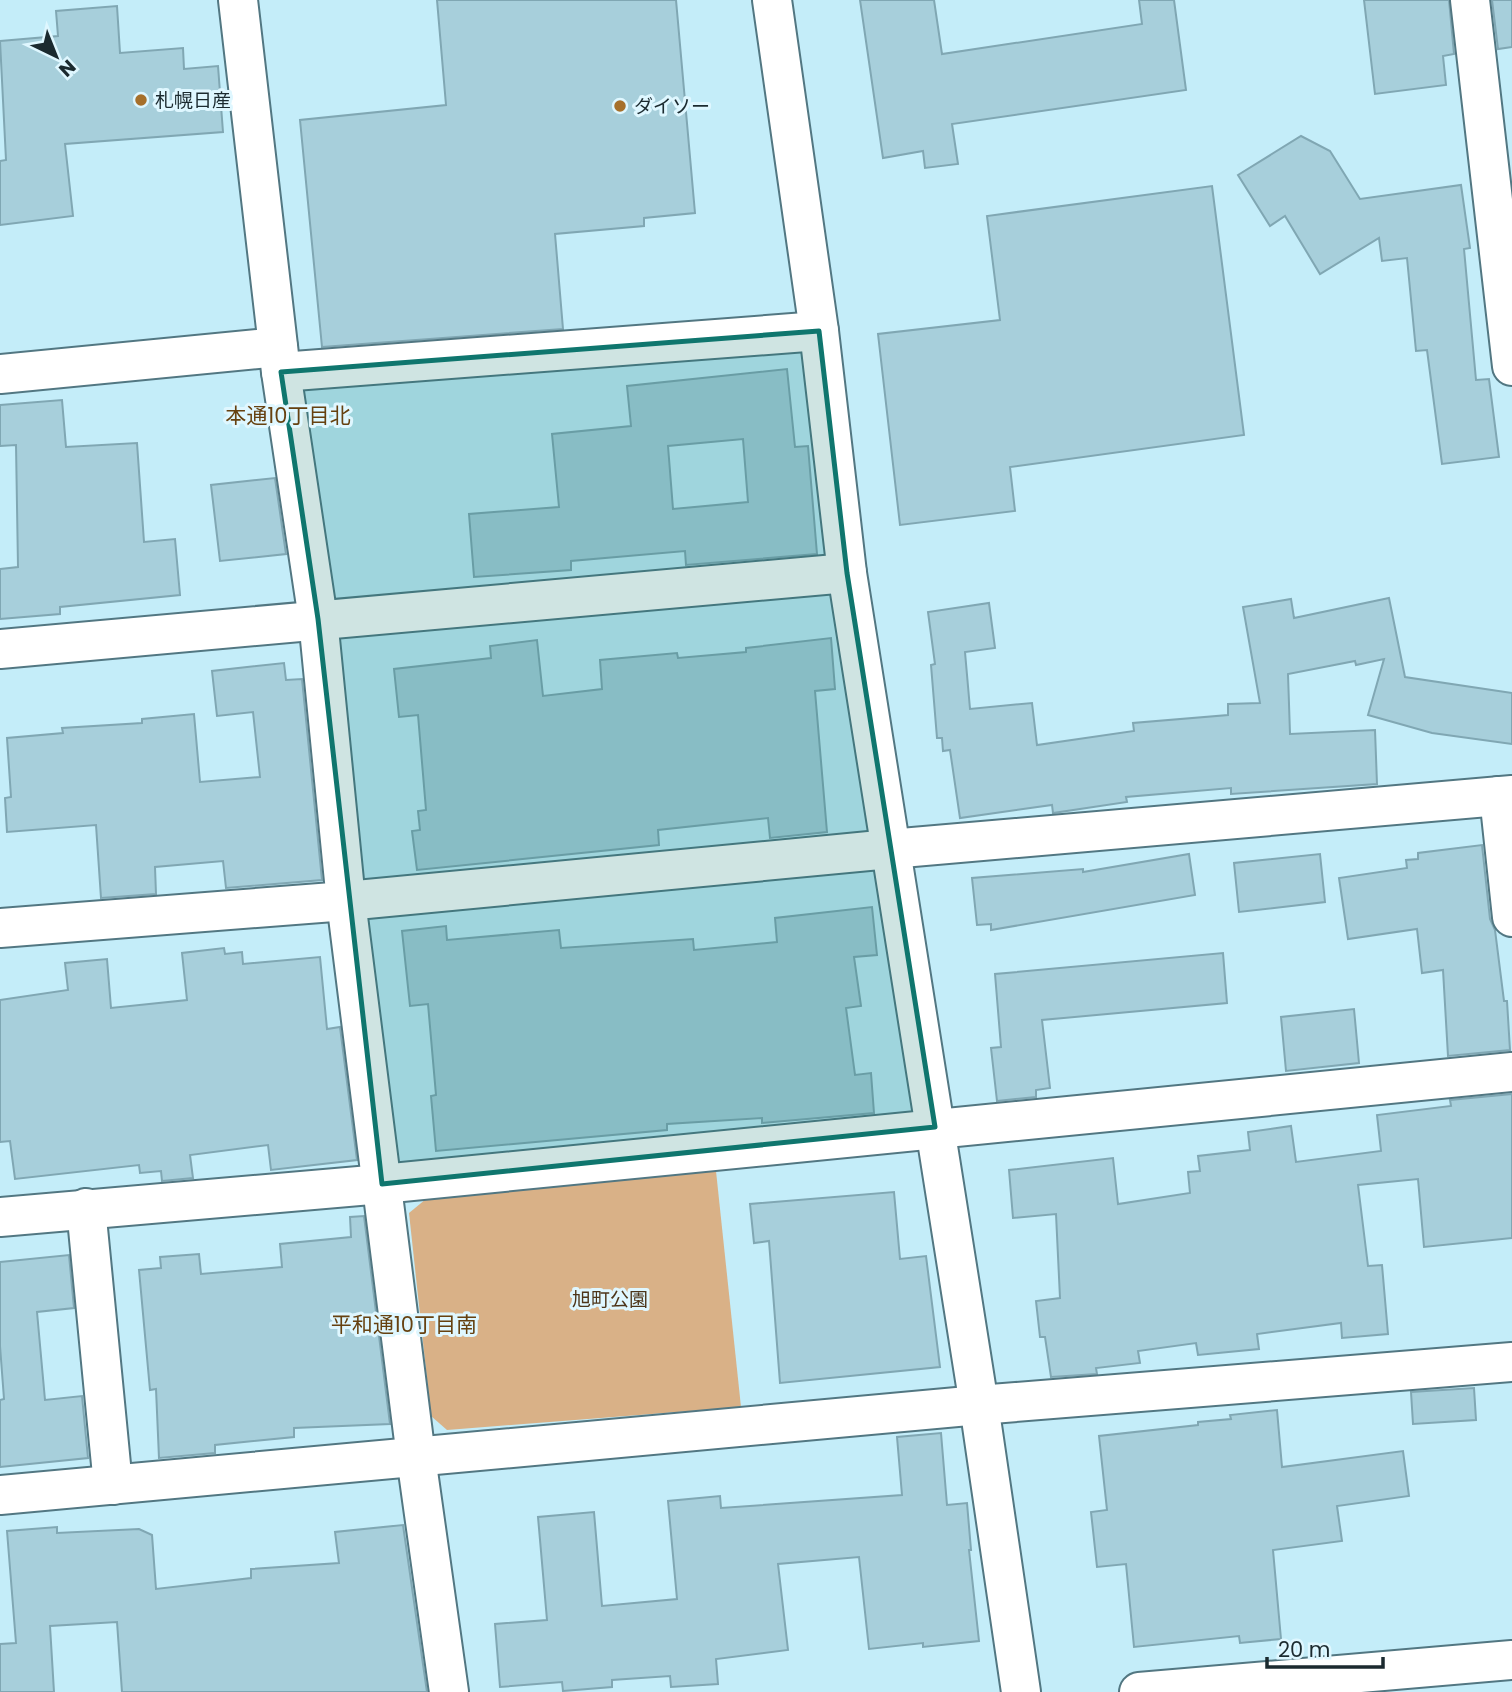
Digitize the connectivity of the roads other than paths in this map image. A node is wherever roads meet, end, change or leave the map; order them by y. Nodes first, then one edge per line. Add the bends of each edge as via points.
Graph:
1 (238, 0) edge
2 (772, 0) edge
3 (1470, 0) edge
4 (1505, 250) edge
5 (819, 331) junction
6 (279, 360) junction
7 (1512, 366) edge
8 (0, 374) edge
9 (847, 573) junction
10 (318, 620) junction
11 (0, 649) edge
12 (1506, 796) edge
13 (890, 849) junction
14 (346, 901) junction
15 (1512, 917) edge
16 (0, 928) edge
17 (1512, 1072) edge
18 (935, 1127) junction
19 (382, 1184) junction
20 (86, 1208) junction
21 (0, 1217) edge
22 (1512, 1362) edge
23 (979, 1405) junction
24 (416, 1457) junction
25 (113, 1485) junction
26 (0, 1495) edge
27 (1512, 1660) edge
28 (1312, 1684) edge
29 (449, 1692) edge
30 (1021, 1692) edge
31 (1139, 1692) edge

1 - 6 street
2 - 5 street
3 - 4 street
4 - 7 street
5 - 6 street
5 - 9 street
6 - 8 street
6 - 10 street
9 - 10 street
9 - 13 street
10 - 11 street
10 - 14 street
12 - 13 street
12 - 15 street
13 - 14 street
13 - 18 street
14 - 16 street
14 - 19 street
17 - 18 street
18 - 19 street
18 - 23 street
19 - 20 street
19 - 24 street
20 - 21 street
20 - 25 street
22 - 23 street
23 - 24 street
23 - 30 street
24 - 25 street
24 - 29 street
25 - 26 street
27 - 28 street
28 - 31 street

